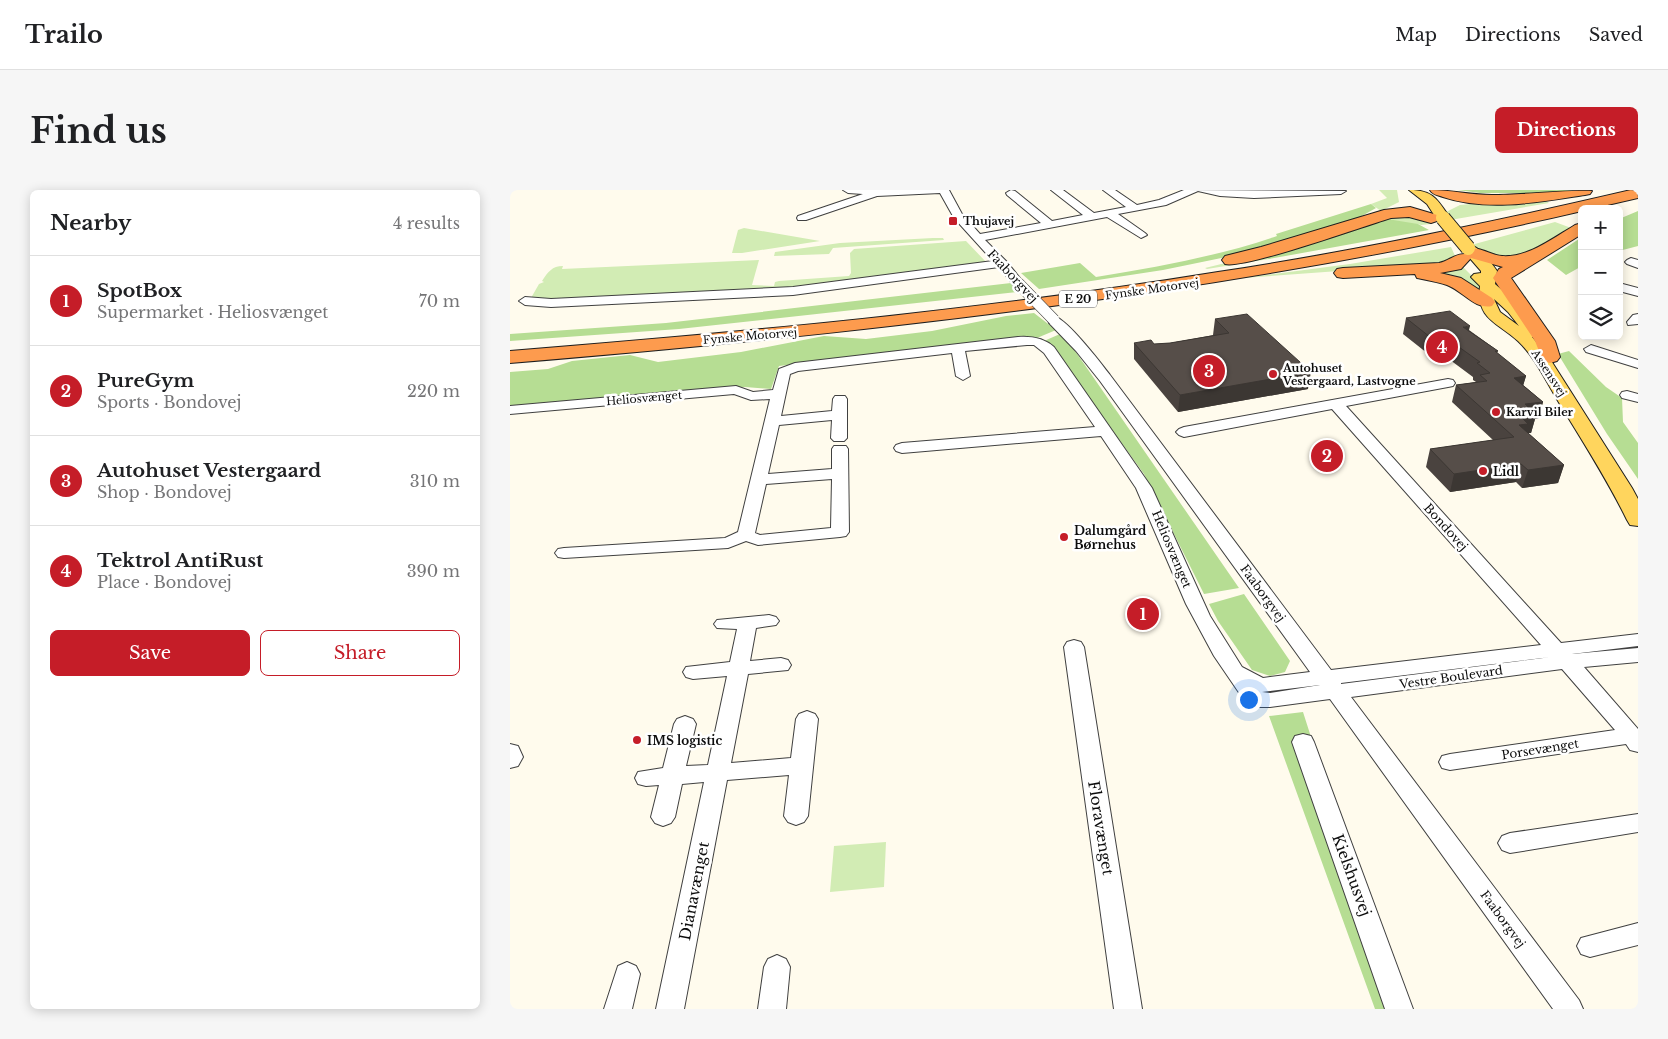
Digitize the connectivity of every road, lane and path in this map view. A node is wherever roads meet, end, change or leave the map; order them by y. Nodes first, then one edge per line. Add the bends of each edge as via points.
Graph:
1 (944, 190) edge
2 (1056, 190) edge
3 (1108, 190) edge
4 (1193, 190) edge
5 (1202, 190) edge
6 (1400, 190) edge
7 (1415, 190) edge
8 (1437, 190) edge
9 (1591, 190) edge
10 (1626, 190) edge
11 (1341, 191) dead end
12 (1011, 193) dead end
13 (1638, 193) edge
14 (855, 194) edge
15 (1532, 197) junction
16 (1638, 202) edge
17 (1135, 208) junction
18 (1623, 208) edge
19 (1109, 213) junction
20 (1092, 216) junction
21 (1436, 217) junction
22 (802, 218) dead end
23 (1049, 224) junction
24 (1578, 230) edge
25 (1578, 230) edge
26 (1141, 235) dead end
27 (977, 238) junction
28 (1299, 242) junction
29 (1466, 252) junction
30 (1002, 263) junction
31 (1327, 274) junction
32 (1623, 288) edge
33 (1638, 292) edge
34 (1487, 293) junction
35 (525, 302) dead end
36 (1058, 302) junction
37 (866, 318) junction
38 (958, 349) junction
39 (1591, 349) dead end
40 (510, 350) edge
41 (1550, 356) junction
42 (510, 357) edge
43 (1638, 364) edge
44 (963, 376) dead end
45 (1448, 383) dead end
46 (778, 394) junction
47 (840, 399) dead end
48 (1336, 404) junction
49 (510, 410) edge
50 (839, 415) junction
51 (772, 421) junction
52 (1106, 431) junction
53 (1184, 432) dead end
54 (840, 444) joint
55 (902, 448) dead end
56 (840, 473) junction
57 (759, 480) junction
58 (1630, 493) edge
59 (1638, 513) edge
60 (1638, 520) edge
61 (746, 536) junction
62 (564, 553) dead end
63 (724, 624) dead end
64 (1638, 640) edge
65 (1074, 647) dead end
66 (1638, 655) edge
67 (1561, 656) junction
68 (781, 665) dead end
69 (739, 669) junction
70 (693, 672) dead end
71 (1331, 686) junction
72 (807, 719) dead end
73 (685, 724) dead end
74 (1635, 740) edge
75 (1303, 742) dead end
76 (510, 752) edge
77 (510, 760) edge
78 (1450, 762) dead end
79 (801, 766) junction
80 (718, 772) junction
81 (673, 776) junction
82 (646, 778) dead end
83 (796, 816) dead end
84 (663, 817) dead end
85 (1638, 823) edge
86 (1510, 843) dead end
87 (1638, 934) edge
88 (1590, 946) dead end
89 (777, 967) dead end
90 (626, 974) dead end
91 (618, 1009) edge
92 (670, 1009) edge
93 (772, 1009) edge
94 (1128, 1009) edge
95 (1400, 1009) edge
96 (1569, 1009) edge

1 - 14 street
1 - 27 street, Faaborgvej via 956,216
2 - 20 street
3 - 17 street
4 - 17 street via 1175,199
5 - 11 street via 1266,196
6 - 28 highway via 1403,200 1399,206
7 - 21 main road, Assensvej via 1416,203
8 - 15 highway via 1476,200
9 - 15 highway
10 - 37 highway, Fynske Motorvej / E 20 via 1462,228 1268,264 1072,294
12 - 23 street
13 - 36 highway, Fynske Motorvej / E 20 via 1512,223 1344,257
14 - 22 street
15 - 21 highway via 1452,205
16 - 18 highway
17 - 19 street
19 - 20 street
19 - 26 street
20 - 23 street
21 - 28 highway via 1410,212 1390,213
21 - 29 main road, Assensvej
23 - 27 street
24 - 29 highway via 1517,261 1497,261
25 - 41 highway via 1505,273 1502,278 1545,341
27 - 30 street, Faaborgvej
28 - 37 highway via 1162,275
29 - 31 highway via 1455,264 1440,268
29 - 34 main road, Assensvej via 1470,269
30 - 35 street via 793,291
30 - 71 street, Faaborgvej, bridge via 1070,334 1097,368
31 - 34 highway via 1431,274
31 - 36 highway
32 - 33 street
34 - 41 main road, Assensvej via 1514,309
34 - 58 main road, Assensvej via 1494,315 1532,347
36 - 42 highway, Fynske Motorvej / E 20 via 788,333
37 - 40 highway, Fynske Motorvej / E 20
38 - 44 street
38 - 46 street, Heliosvænget via 795,367 784,372
38 - 52 street, Heliosvænget via 1018,341 1041,343
39 - 43 street
41 - 58 main road, Assensvej
45 - 48 street
46 - 49 street, Heliosvænget via 751,396 736,390
46 - 51 street, Heliosvænget
47 - 50 street
48 - 53 street
48 - 67 street, Bondovej
50 - 51 street
50 - 54 street
51 - 57 street, Heliosvænget
52 - 55 street
52 - 71 street, Heliosvænget via 1139,480 1156,511 1195,604 1251,695 1260,700
54 - 56 street
56 - 57 street
56 - 61 street via 840,532 758,540
57 - 61 street, Heliosvænget
58 - 59 main road
58 - 60 main road, Assensvej
61 - 62 street via 728,543
63 - 69 street, Dianavænget via 758,621
64 - 67 street, Vestre Boulevard
65 - 94 street, Floravænget
66 - 67 street, Vestre Boulevard
67 - 71 street, Vestre Boulevard
67 - 74 street, Porsevænget
68 - 69 street
69 - 70 street
69 - 80 street, Dianavænget
71 - 96 street, Faaborgvej
72 - 79 street
73 - 81 street
74 - 78 street, Porsevænget
75 - 95 street, Kielshusvej
76 - 77 street
79 - 80 street
79 - 83 street
80 - 81 street
80 - 92 street, Dianavænget
81 - 82 street
81 - 84 street
85 - 86 street
87 - 88 street
89 - 93 street
90 - 91 street

